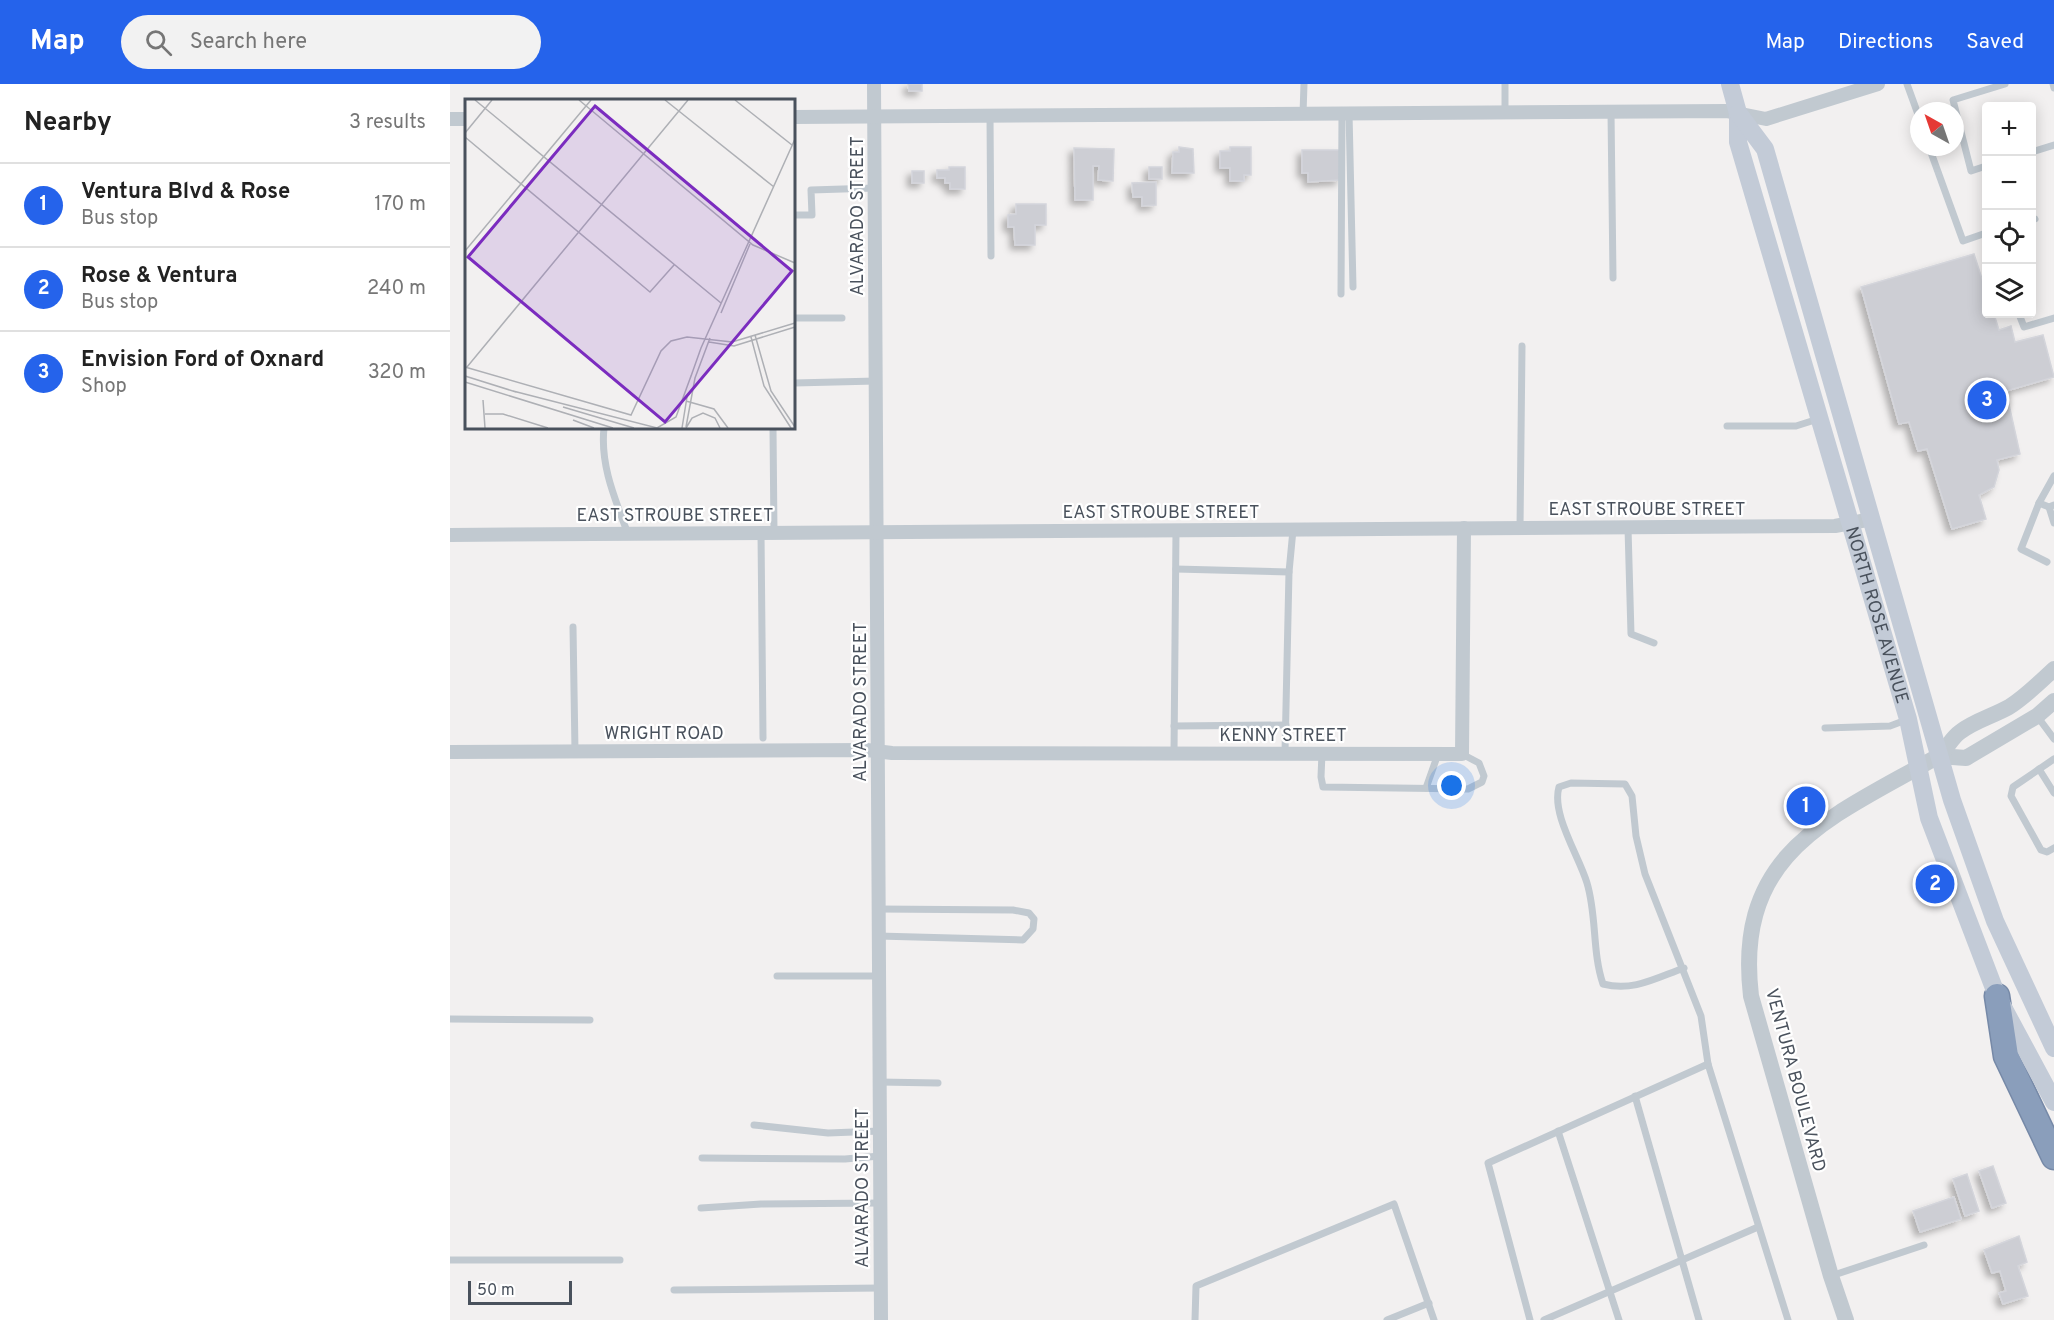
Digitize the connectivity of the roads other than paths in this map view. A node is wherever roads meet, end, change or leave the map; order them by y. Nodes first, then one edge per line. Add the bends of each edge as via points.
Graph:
1 (874, 84) edge
2 (1304, 84) edge
3 (1505, 84) edge
4 (1730, 84) edge
5 (1878, 84) edge
6 (1907, 84) edge
7 (2005, 84) edge
8 (1914, 102) edge
9 (1505, 112) junction
10 (1611, 112) junction
11 (1346, 113) junction
12 (1738, 113) junction
13 (1303, 114) junction
14 (874, 116) junction
15 (990, 116) junction
16 (795, 117) edge
17 (2054, 145) edge
18 (2036, 150) edge
19 (1932, 156) edge
20 (1982, 167) edge
21 (875, 189) junction
22 (795, 215) edge
23 (1982, 234) edge
24 (992, 256) dead end
25 (1613, 278) dead end
26 (1353, 286) dead end
27 (1341, 294) dead end
28 (795, 318) edge
29 (842, 318) dead end
30 (2021, 318) edge
31 (2054, 318) edge
32 (1522, 346) dead end
33 (876, 381) junction
34 (795, 383) edge
35 (1818, 419) junction
36 (1726, 426) dead end
37 (604, 429) edge
38 (773, 429) edge
39 (2054, 476) edge
40 (2039, 502) junction
41 (2052, 506) edge
42 (1872, 519) junction
43 (2054, 523) edge
44 (1849, 524) junction
45 (1464, 528) junction
46 (1520, 528) junction
47 (1628, 528) junction
48 (1176, 530) junction
49 (1293, 530) junction
50 (877, 532) junction
51 (768, 533) junction
52 (628, 534) junction
53 (450, 535) edge
54 (2048, 562) dead end
55 (1176, 569) junction
56 (1289, 572) junction
57 (573, 627) dead end
58 (1654, 643) dead end
59 (2054, 669) edge
60 (2054, 701) edge
61 (2037, 716) junction
62 (1908, 719) junction
63 (1286, 725) junction
64 (1174, 726) junction
65 (1825, 728) dead end
66 (763, 738) dead end
67 (2054, 739) edge
68 (574, 751) junction
69 (450, 752) edge
70 (878, 752) junction
71 (1285, 752) junction
72 (1174, 753) junction
73 (1322, 753) junction
74 (1438, 754) junction
75 (1462, 754) junction
76 (1939, 756) junction
77 (2054, 759) edge
78 (1919, 767) junction
79 (2039, 769) junction
80 (1426, 788) junction
81 (2054, 793) edge
82 (2054, 848) edge
83 (878, 909) junction
84 (879, 936) junction
85 (1684, 968) junction
86 (777, 976) dead end
87 (879, 976) junction
88 (1997, 996) junction
89 (450, 1018) edge
90 (590, 1020) dead end
91 (2054, 1048) edge
92 (1708, 1064) junction
93 (879, 1082) junction
94 (938, 1083) dead end
95 (1635, 1096) junction
96 (2054, 1102) edge
97 (754, 1125) dead end
98 (880, 1131) junction
99 (1558, 1131) junction
100 (880, 1156) junction
101 (2054, 1157) edge
102 (702, 1158) dead end
103 (880, 1203) junction
104 (701, 1208) dead end
105 (1758, 1227) junction
106 (1924, 1245) dead end
107 (450, 1260) edge
108 (620, 1260) dead end
109 (1681, 1260) junction
110 (1831, 1275) junction
111 (880, 1288) junction
112 (674, 1290) dead end
113 (1610, 1291) junction
114 (1429, 1303) junction
115 (881, 1320) edge
116 (1195, 1320) edge
117 (1387, 1320) edge
118 (1434, 1320) edge
119 (1530, 1320) edge
120 (1544, 1320) edge
121 (1619, 1320) edge
122 (1699, 1320) edge
123 (1788, 1320) edge
124 (1846, 1320) edge

1 - 14 street, ALVARADO STREET
2 - 13 lane
3 - 9 lane
4 - 12 main road, NORTH ROSE AVENUE
5 - 12 street via 1766,118
6 - 8 lane
7 - 20 lane via 1953,100 1971,171
9 - 10 street
9 - 11 street
10 - 12 street
10 - 25 lane
11 - 13 street
11 - 26 lane
11 - 27 lane
12 - 35 main road, NORTH ROSE AVENUE via 1738,142
12 - 42 main road, NORTH ROSE AVENUE via 1765,149
13 - 15 street
14 - 15 street
14 - 16 street
14 - 21 street, ALVARADO STREET
15 - 24 lane
17 - 18 lane
19 - 23 lane via 1963,241
21 - 22 lane via 812,190 812,215
21 - 33 street, ALVARADO STREET
28 - 29 lane
30 - 31 lane via 2024,327
32 - 46 lane
33 - 34 lane
33 - 50 street, ALVARADO STREET
35 - 36 lane via 1796,426
35 - 44 main road, NORTH ROSE AVENUE
37 - 52 lane via 602,446 611,490
38 - 51 lane
39 - 40 lane
40 - 41 lane
40 - 54 lane via 2021,549
41 - 43 lane
42 - 44 street, EAST STROUBE STREET
42 - 76 main road, NORTH ROSE AVENUE
44 - 47 street, EAST STROUBE STREET
44 - 62 main road, NORTH ROSE AVENUE
45 - 46 street, EAST STROUBE STREET
45 - 49 street, EAST STROUBE STREET
45 - 75 street
46 - 47 street, EAST STROUBE STREET
47 - 58 lane via 1631,634
48 - 49 street, EAST STROUBE STREET
48 - 50 street, EAST STROUBE STREET
48 - 55 lane
49 - 56 lane
50 - 51 street, EAST STROUBE STREET
50 - 70 street, ALVARADO STREET
51 - 52 street, EAST STROUBE STREET
51 - 66 lane
52 - 53 street, EAST STROUBE STREET
55 - 56 lane
55 - 64 lane
56 - 63 lane
57 - 68 lane
59 - 76 street via 2009,707 1959,732
60 - 61 street
61 - 67 lane
61 - 76 street via 1966,758
62 - 65 lane via 1890,726
62 - 78 main road, NORTH ROSE AVENUE
63 - 64 lane
63 - 71 lane
64 - 72 lane
68 - 69 street, WRIGHT ROAD
68 - 70 street, WRIGHT ROAD
70 - 72 street, KENNY STREET
70 - 83 street, ALVARADO STREET
71 - 72 street, KENNY STREET
71 - 73 street, KENNY STREET
73 - 74 street, KENNY STREET
73 - 80 lane via 1323,787
74 - 75 street, KENNY STREET
74 - 80 lane
75 - 80 lane via 1479,763 1482,782 1468,789
76 - 78 street, VENTURA BOULEVARD
76 - 91 main road, NORTH ROSE AVENUE via 1995,921
77 - 79 lane
78 - 88 main road, NORTH ROSE AVENUE via 1929,818
78 - 110 street, VENTURA BOULEVARD via 1844,808 1805,837 1770,880 1752,928 1748,971 1751,996
79 - 81 lane
79 - 82 lane via 2013,787 2011,796 2042,850
83 - 84 street, ALVARADO STREET
83 - 84 lane via 1013,910 1034,919 1033,929 1023,940
84 - 87 street, ALVARADO STREET
85 - 85 lane via 1645,874 1632,796 1625,784 1571,783 1559,787 1557,805 1592,903 1603,984 1618,988 1637,986
85 - 92 lane via 1701,1016
86 - 87 lane
87 - 93 street, ALVARADO STREET
88 - 96 main road, NORTH ROSE AVENUE
88 - 101 highway via 2006,1056
89 - 90 lane
92 - 95 lane
92 - 105 lane
93 - 94 lane
93 - 98 street, ALVARADO STREET
95 - 99 lane
95 - 109 lane
97 - 98 lane via 828,1133
98 - 100 street, ALVARADO STREET
99 - 113 lane
99 - 119 lane via 1488,1163
100 - 102 lane
100 - 103 street, ALVARADO STREET
103 - 104 lane
103 - 111 street, ALVARADO STREET
105 - 109 lane
105 - 123 lane
106 - 110 lane
107 - 108 lane
109 - 113 lane
109 - 122 lane
110 - 124 street, VENTURA BOULEVARD
111 - 112 lane
111 - 115 street, ALVARADO STREET
113 - 120 lane
113 - 121 lane
114 - 116 lane via 1394,1204 1196,1286
114 - 117 lane
114 - 118 lane

